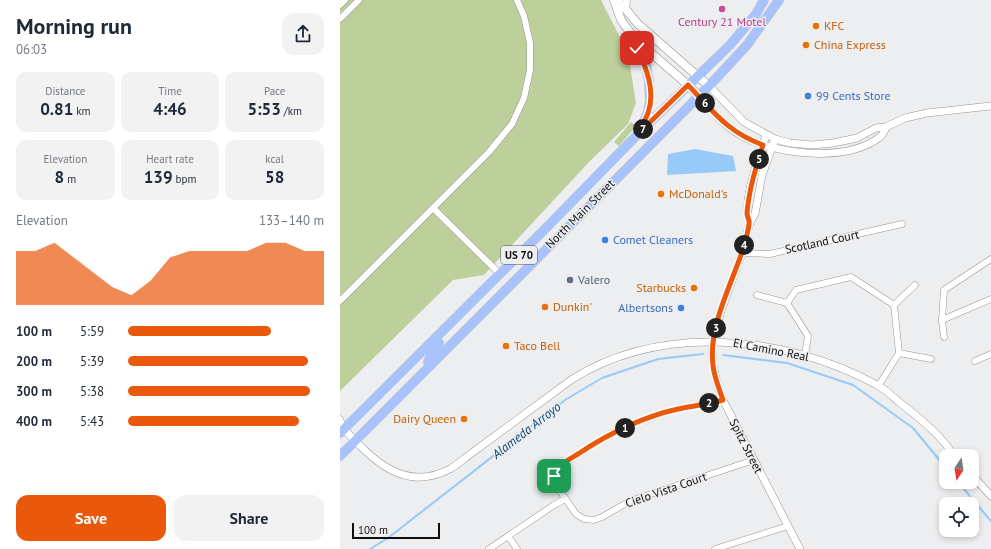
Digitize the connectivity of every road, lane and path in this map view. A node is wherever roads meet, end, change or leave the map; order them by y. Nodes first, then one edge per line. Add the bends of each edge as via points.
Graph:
1 (345, 0) edge
2 (359, 0) edge
3 (517, 0) edge
4 (614, 0) edge
5 (618, 0) edge
6 (627, 0) edge
7 (764, 0) edge
8 (779, 0) edge
9 (340, 5) edge
10 (626, 10) junction
11 (340, 19) edge
12 (632, 34) junction
13 (697, 76) junction
14 (688, 85) junction
15 (709, 86) junction
16 (699, 96) junction
17 (991, 106) edge
18 (886, 127) junction
19 (639, 133) junction
20 (766, 135) junction
21 (775, 138) junction
22 (763, 145) junction
23 (772, 147) junction
24 (433, 208) junction
25 (750, 222) junction
26 (902, 224) dead end
27 (742, 253) junction
28 (991, 259) edge
29 (500, 274) junction
30 (915, 285) dead end
31 (757, 295) dead end
32 (991, 299) edge
33 (340, 301) edge
34 (787, 303) junction
35 (894, 305) junction
36 (456, 318) junction
37 (942, 320) junction
38 (944, 337) dead end
39 (714, 342) junction
40 (899, 353) junction
41 (991, 354) edge
42 (805, 355) junction
43 (931, 359) dead end
44 (975, 361) dead end
45 (430, 365) junction
46 (879, 385) junction
47 (723, 400) junction
48 (340, 419) edge
49 (341, 430) edge
50 (355, 440) junction
51 (949, 449) edge
52 (340, 456) edge
53 (754, 460) junction
54 (979, 483) edge
55 (991, 496) edge
56 (565, 499) junction
57 (788, 526) junction
58 (508, 536) junction
59 (489, 549) edge
60 (517, 549) edge
61 (715, 549) edge
62 (800, 549) edge

1 - 9 street
2 - 11 street
3 - 24 street via 524,16 530,43 530,70 524,98 512,124 489,152
4 - 12 main road via 620,20
5 - 10 main road
6 - 10 street
7 - 13 main road, North Main Street / US 70 via 756,14 730,45
8 - 15 main road, North Main Street / US 70 via 746,45
10 - 13 main road via 638,24
12 - 14 main road
12 - 19 main road via 646,66 649,81 648,112
13 - 14 main road, North Main Street / US 70
13 - 15 main road
14 - 16 main road
14 - 19 main road, North Main Street / US 70
15 - 16 main road, North Main Street / US 70
15 - 20 street via 744,122
16 - 22 street via 726,125
16 - 45 main road, North Main Street / US 70
17 - 18 street via 926,113 905,118
18 - 21 street via 876,128 857,138 833,143 812,145 790,143
18 - 23 street via 882,137 860,148 808,154 782,151
19 - 29 main road, North Main Street / US 70
20 - 21 street
20 - 22 street, Spitz Street
21 - 23 street, Spitz Street
22 - 23 street
22 - 25 street, Spitz Street via 752,181 747,215
23 - 25 street, Spitz Street via 762,175 755,214
24 - 29 street
24 - 33 street
25 - 27 street, Spitz Street
26 - 27 street, Scotland Court via 770,254
27 - 39 street, Spitz Street via 721,311
28 - 37 street via 944,290
29 - 36 main road, North Main Street / US 70
30 - 35 street
31 - 34 street
32 - 37 street
34 - 35 street via 796,290 851,277
34 - 42 street via 808,336
35 - 40 street
36 - 45 main road via 454,328 430,355
36 - 49 main road, North Main Street / US 70
37 - 38 street
39 - 42 street, El Camino Real via 753,345
39 - 47 street, Spitz Street via 713,364
39 - 50 street, El Camino Real via 665,346 631,352 607,360 584,371 466,458 439,473 412,477 400,474 376,461
40 - 43 street
40 - 46 street
41 - 44 street
42 - 46 street, El Camino Real
45 - 50 main road, North Main Street / US 70
46 - 51 street, El Camino Real via 930,427
47 - 53 street, Spitz Street
47 - 56 street, Cielo Vista Court via 637,422 589,447 556,470 555,482
48 - 49 street
49 - 50 street, El Camino Real
50 - 52 main road, North Main Street / US 70
53 - 56 street, Cielo Vista Court via 630,501 597,520 587,520 579,516
53 - 57 street, Spitz Street
54 - 55 street
56 - 58 street
57 - 61 street
57 - 62 street, Spitz Street
58 - 59 street
58 - 60 street

